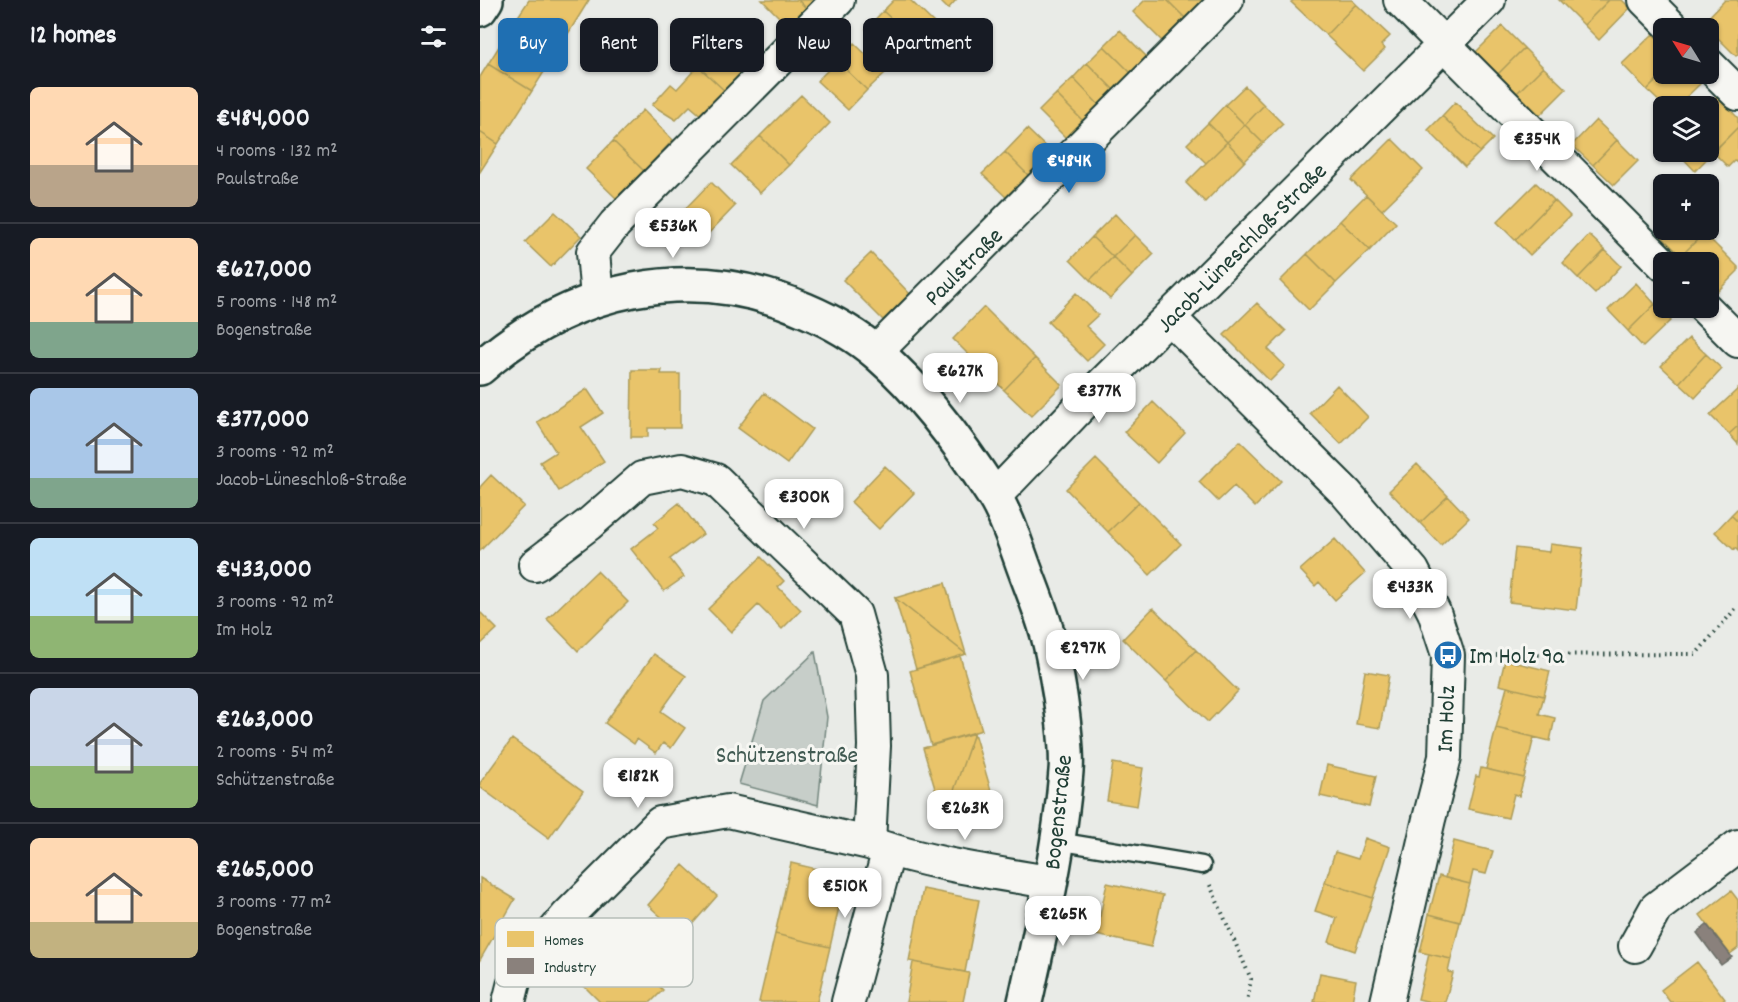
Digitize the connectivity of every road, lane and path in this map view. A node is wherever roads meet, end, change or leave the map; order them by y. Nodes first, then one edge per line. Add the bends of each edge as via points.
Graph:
1 (486, 0) edge
2 (838, 0) edge
3 (1227, 0) edge
4 (1400, 0) edge
5 (1490, 0) edge
6 (1645, 0) edge
7 (480, 9) edge
8 (1663, 18) edge
9 (1445, 44) junction
10 (1719, 75) edge
11 (1738, 94) edge
12 (1653, 254) edge
13 (597, 298) junction
14 (1170, 318) junction
15 (1715, 318) edge
16 (1738, 341) edge
17 (876, 352) junction
18 (480, 368) edge
19 (994, 497) junction
20 (535, 565) dead end
21 (1738, 606) edge
22 (1448, 655) junction
23 (1057, 841) junction
24 (879, 846) junction
25 (1738, 846) edge
26 (1202, 865) joint
27 (1049, 882) junction
28 (565, 918) edge
29 (1635, 946) dead end
30 (513, 987) edge
31 (509, 1002) edge
32 (848, 1002) edge
33 (1025, 1002) edge
34 (1247, 1002) edge
35 (1388, 1002) edge

1 - 7 main road
2 - 13 street via 615,224 593,252
3 - 17 street, Paulstraße
4 - 9 street
5 - 9 street, Jacob-Lüneschloß-Straße
6 - 8 street
9 - 12 street
9 - 14 street, Jacob-Lüneschloß-Straße
10 - 11 street
13 - 17 main road, Bogenstraße via 640,288 684,284 734,287 785,301 833,323
13 - 18 main road, Bogenstraße via 515,340
14 - 19 street, Jacob-Lüneschloß-Straße
14 - 22 street, Im Holz via 1346,493 1413,571 1434,612
15 - 16 street
17 - 19 main road, Bogenstraße via 933,411
19 - 23 main road, Bogenstraße via 1007,521 1047,631 1060,699 1067,768
20 - 24 street via 642,478 682,470 716,480 855,614 872,675
21 - 22 path via 1696,654
22 - 35 street, Im Holz via 1445,758
23 - 26 lane
23 - 27 main road, Bogenstraße
24 - 27 street
24 - 28 street via 728,811 660,823
24 - 32 street
25 - 29 street via 1656,908
26 - 34 path via 1251,979
27 - 33 main road, Bogenstraße
30 - 31 street

